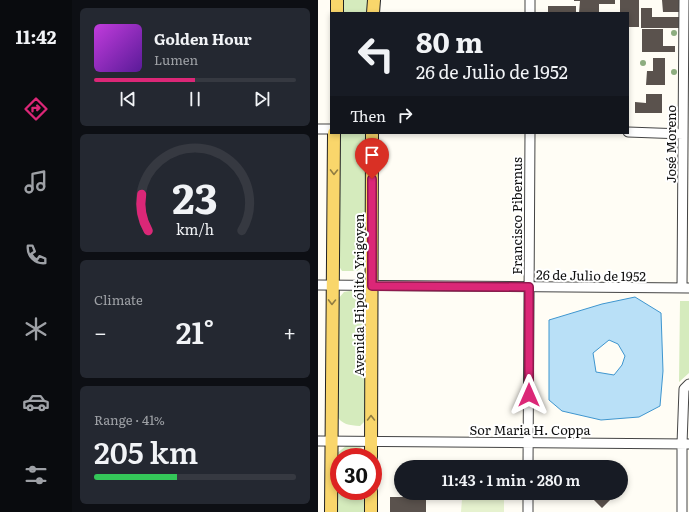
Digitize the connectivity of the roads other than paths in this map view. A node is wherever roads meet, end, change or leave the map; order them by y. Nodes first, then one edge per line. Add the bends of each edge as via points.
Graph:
1 (337, 0) edge
2 (374, 0) edge
3 (530, 0) edge
4 (684, 0) edge
5 (337, 12) edge
6 (374, 12) edge
7 (530, 12) edge
8 (318, 129) edge
9 (330, 130) edge
10 (629, 132) edge
11 (334, 134) edge
12 (372, 134) edge
13 (530, 134) edge
14 (683, 134) junction
15 (318, 286) edge
16 (332, 286) junction
17 (372, 286) junction
18 (529, 287) junction
19 (686, 288) edge
20 (689, 384) edge
21 (318, 441) edge
22 (331, 441) junction
23 (371, 441) junction
24 (529, 442) junction
25 (685, 444) edge
26 (371, 448) edge
27 (528, 460) edge
28 (371, 500) edge
29 (528, 500) edge
30 (331, 512) edge
31 (371, 512) edge
32 (528, 512) edge
33 (682, 512) edge

1 - 5 main road
2 - 6 main road
3 - 7 street
4 - 14 street, José Moreno
8 - 9 street
10 - 14 street
11 -> 16 main road, Avenida Hipólito Yrigoyen
12 - 17 main road, Avenida Hipólito Yrigoyen
13 - 18 street, Francisco Pibernus
14 - 19 street, José Moreno
15 - 16 street, 26 de Julio de 1952
16 - 17 street, 26 de Julio de 1952
16 -> 22 main road, Avenida Hipólito Yrigoyen
17 - 18 street, 26 de Julio de 1952
23 -> 17 main road, Avenida Hipólito Yrigoyen
18 - 19 street, 26 de Julio de 1952
18 - 24 street, Francisco Pibernus
20 - 25 street via 684,389
21 - 22 street, Sor Maria H. Coppa
22 - 23 street, Sor Maria H. Coppa
22 - 30 main road, Avenida Hipólito Yrigoyen
23 - 24 street, Sor Maria H. Coppa
23 - 26 main road, Avenida Hipólito Yrigoyen
24 - 25 street, Sor Maria H. Coppa
24 - 27 street, Francisco Pibernus
25 - 33 street
28 - 31 main road
29 - 32 street

